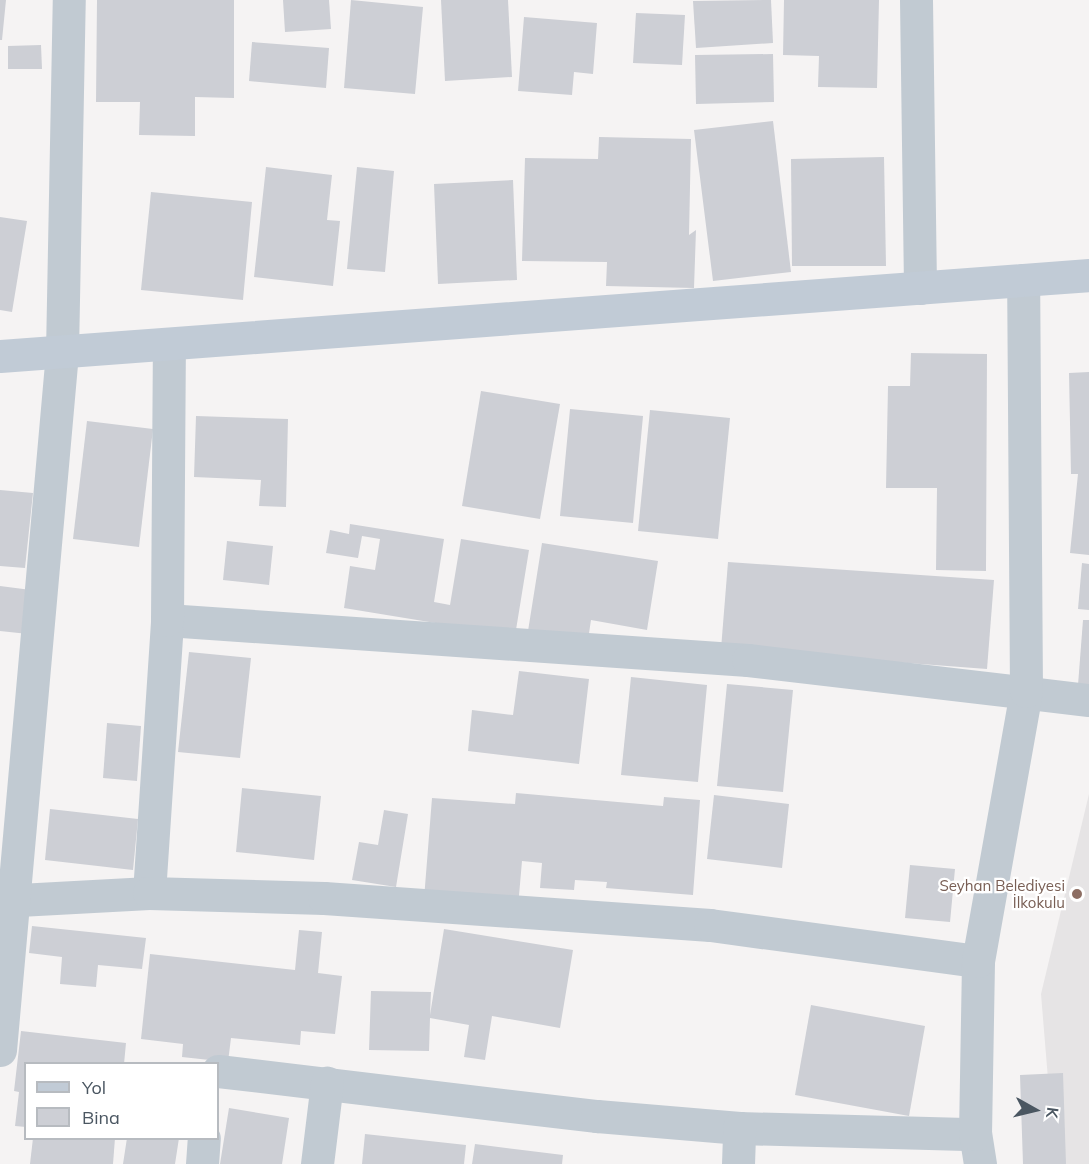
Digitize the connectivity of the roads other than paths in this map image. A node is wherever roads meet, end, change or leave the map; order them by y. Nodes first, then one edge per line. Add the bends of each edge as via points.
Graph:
1 (69, 0) edge
2 (916, 0) edge
3 (1089, 275) edge
4 (1023, 280) junction
5 (920, 288) junction
6 (169, 344) junction
7 (62, 352) junction
8 (0, 356) edge
9 (167, 620) junction
10 (1026, 691) junction
11 (1089, 700) edge
12 (149, 893) junction
13 (8, 901) edge
14 (978, 961) junction
15 (0, 1050) edge
16 (219, 1071) edge
17 (327, 1083) junction
18 (740, 1128) junction
19 (204, 1140) edge
20 (978, 1149) edge
21 (202, 1164) edge
22 (316, 1164) edge
23 (738, 1164) edge

1 - 7 street
2 - 5 street
3 - 4 main road
4 - 5 main road
4 - 10 street
5 - 6 main road
6 - 7 main road
6 - 9 street
7 - 8 main road
7 - 13 street
9 - 10 street via 748,660
9 - 12 street
10 - 11 street
10 - 14 street
12 - 13 street
12 - 14 street via 324,898 710,926
13 - 15 street
14 - 20 street
16 - 17 street
17 - 18 street via 597,1116
17 - 22 street
18 - 20 street
18 - 23 street
19 - 21 street

